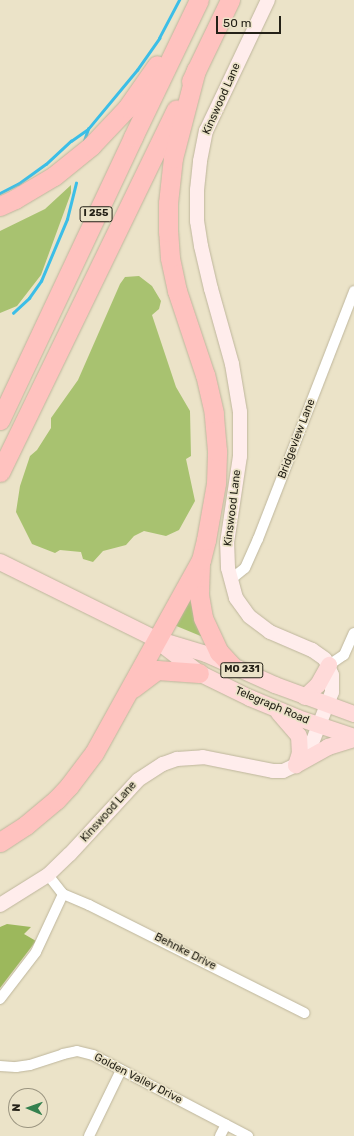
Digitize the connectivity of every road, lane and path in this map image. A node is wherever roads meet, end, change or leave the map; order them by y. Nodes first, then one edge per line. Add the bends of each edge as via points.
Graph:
1 (230, 0) edge
2 (268, 0) edge
3 (197, 5) edge
4 (196, 70) junction
5 (0, 206) edge
6 (354, 291) edge
7 (0, 420) edge
8 (0, 472) edge
9 (200, 560) junction
10 (0, 562) edge
11 (230, 580) junction
12 (354, 634) edge
13 (156, 639) junction
14 (329, 665) junction
15 (232, 666) junction
16 (200, 673) junction
17 (129, 692) junction
18 (305, 697) junction
19 (327, 705) junction
20 (276, 710) junction
21 (354, 714) edge
22 (320, 726) junction
23 (354, 738) edge
24 (296, 765) junction
25 (0, 842) edge
26 (48, 875) junction
27 (63, 894) junction
28 (0, 905) edge
29 (0, 999) edge
30 (305, 1013) dead end
31 (0, 1066) edge
32 (121, 1070) junction
33 (226, 1124) junction
34 (89, 1136) edge
35 (220, 1136) edge
36 (248, 1136) edge

1 - 4 highway, I 255
2 - 11 street, Kinswood Lane via 206,131 197,190 197,221 201,246 232,364 240,412 240,456 227,543
3 - 5 highway via 146,82 108,129 54,176
3 - 7 highway, I 255
4 - 8 highway, I 255
4 - 9 highway via 173,158 167,218 174,274 211,395 217,432 216,483
6 - 11 street, Bridgeview Lane via 258,539 245,568
9 - 13 highway
9 - 15 highway via 198,595 203,618 219,652
10 - 13 main road, Telegraph Road / MO 231
11 - 14 street, Kinswood Lane via 236,598 257,624 283,639 319,654
12 - 14 street via 344,655
13 - 15 main road, Telegraph Road / MO 231 via 206,654
13 - 16 main road, Telegraph Road / MO 231
13 - 17 highway
14 - 18 main road via 318,685
14 - 19 street via 333,683
15 - 18 main road, Telegraph Road / MO 231
16 - 17 highway via 157,670
16 - 20 main road, Telegraph Road / MO 231
17 - 25 highway via 94,753 69,786 40,815
18 - 19 main road, Telegraph Road / MO 231
19 - 21 main road, Telegraph Road / MO 231
19 - 22 street
20 - 22 main road, Telegraph Road / MO 231
20 - 24 main road via 299,736 300,753
22 - 23 main road, Telegraph Road / MO 231
22 - 24 street via 307,752
23 - 24 main road via 328,747
24 - 26 street, Kinswood Lane via 283,771 273,771 203,757 177,759 163,764 132,785 80,844
26 - 27 street
26 - 28 street, Kinswood Lane
27 - 29 street via 36,952
27 - 30 street, Behnke Drive
31 - 32 street, Golden Valley Drive via 16,1068 77,1051 93,1055
32 - 33 street, Golden Valley Drive
32 - 34 street
33 - 35 street
33 - 36 street, Golden Valley Drive

